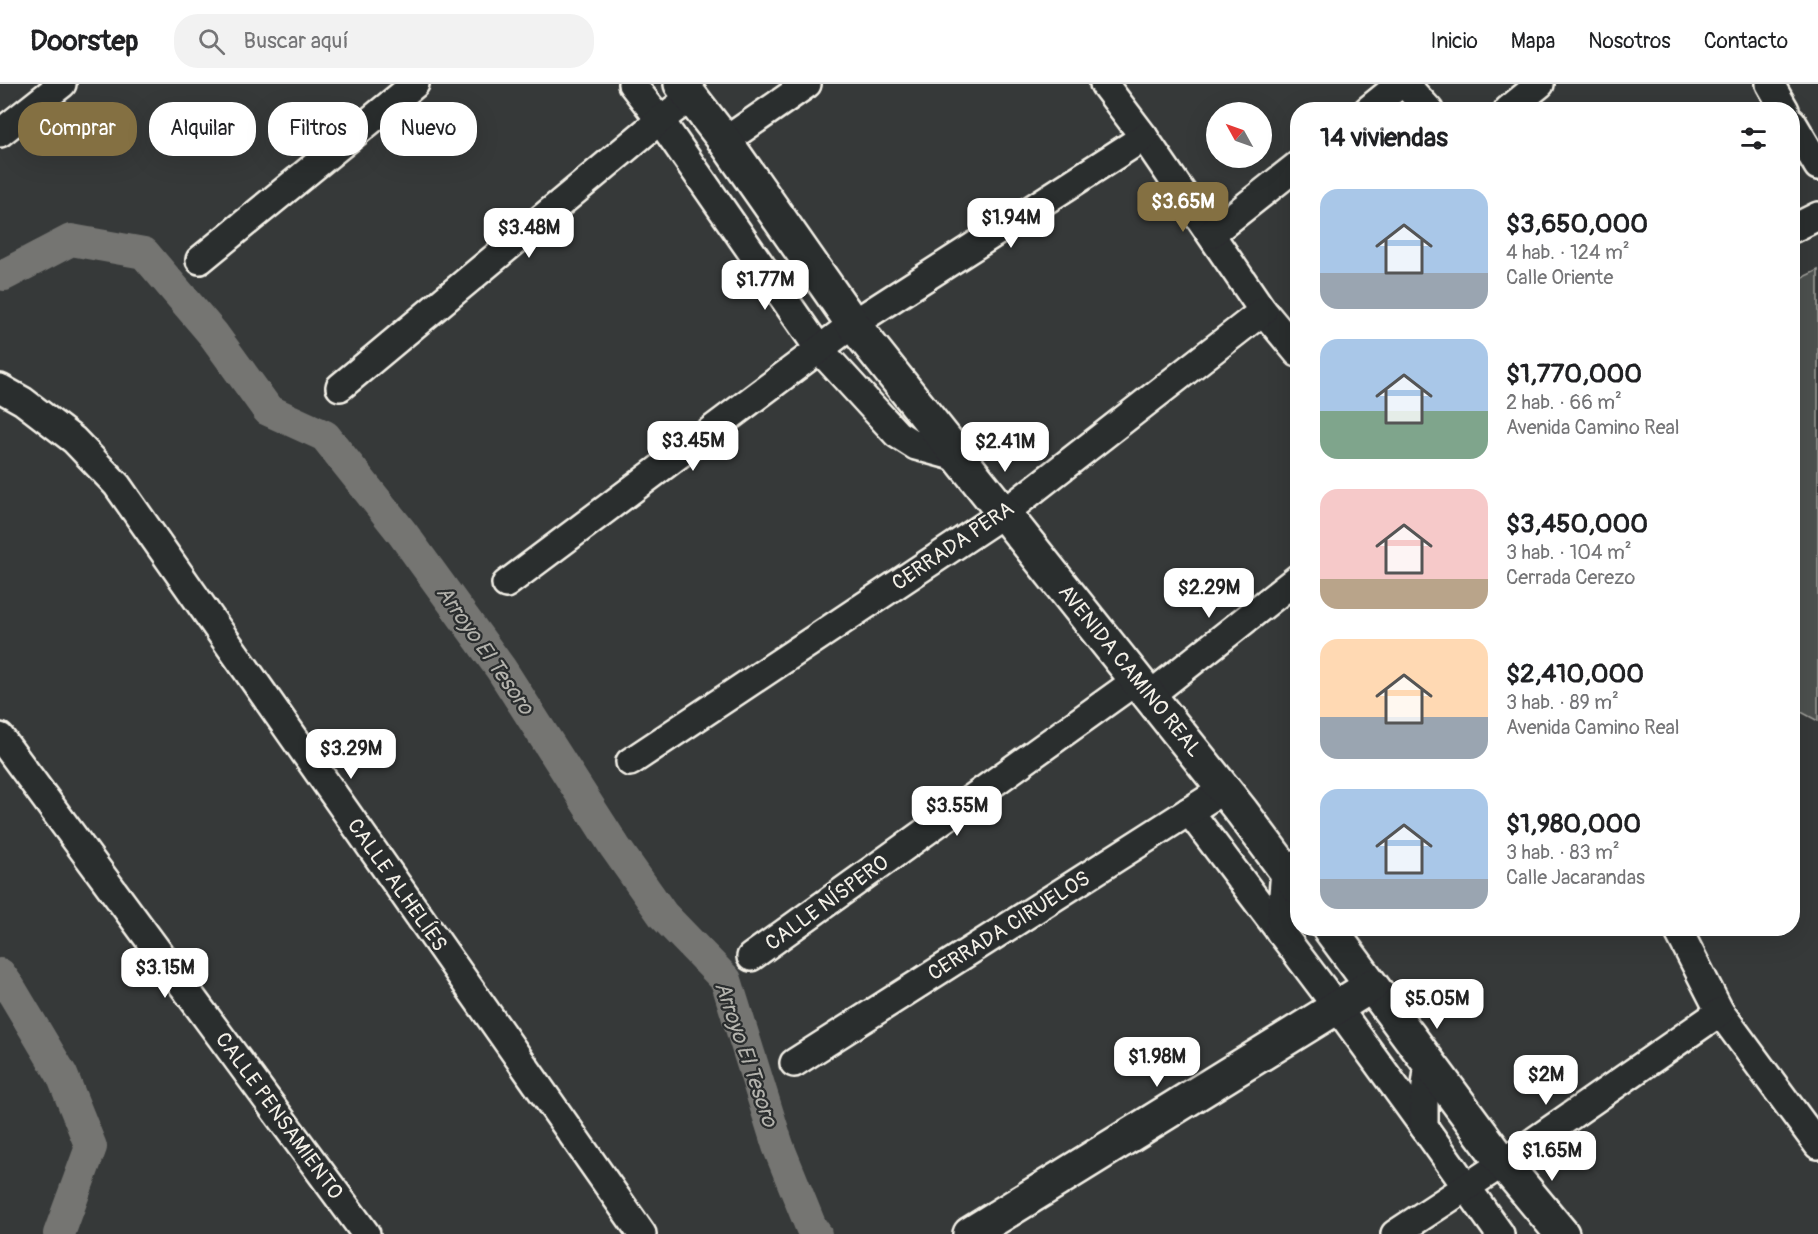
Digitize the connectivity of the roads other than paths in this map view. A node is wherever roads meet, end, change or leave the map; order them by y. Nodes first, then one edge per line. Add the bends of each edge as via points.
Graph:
1 (62, 84) edge
2 (415, 84) edge
3 (632, 84) edge
4 (807, 84) edge
5 (1104, 84) edge
6 (1400, 84) edge
7 (1406, 84) edge
8 (1540, 84) edge
9 (1770, 84) edge
10 (686, 90) edge
11 (1378, 102) edge
12 (1422, 102) edge
13 (1518, 102) edge
14 (1780, 102) edge
15 (660, 120) junction
16 (0, 133) edge
17 (1800, 136) edge
18 (1144, 137) junction
19 (725, 141) junction
20 (1818, 166) edge
21 (1290, 171) edge
22 (1818, 216) edge
23 (1800, 225) edge
24 (1211, 234) junction
25 (200, 260) dead end
26 (1263, 311) junction
27 (853, 324) junction
28 (1290, 343) edge
29 (819, 349) junction
30 (340, 387) dead end
31 (0, 388) edge
32 (960, 458) junction
33 (1004, 513) junction
34 (506, 584) dead end
35 (1290, 584) edge
36 (1143, 688) junction
37 (0, 737) edge
38 (630, 762) dead end
39 (1224, 789) junction
40 (1189, 811) junction
41 (1290, 869) edge
42 (1290, 887) edge
43 (1280, 932) junction
44 (1335, 936) edge
45 (1681, 936) edge
46 (751, 957) dead end
47 (1371, 986) junction
48 (1337, 1007) junction
49 (1720, 1012) junction
50 (1429, 1062) junction
51 (794, 1063) dead end
52 (1424, 1127) junction
53 (1818, 1145) edge
54 (1503, 1163) junction
55 (1466, 1187) junction
56 (366, 1234) edge
57 (642, 1234) edge
58 (970, 1234) edge
59 (1395, 1234) edge
60 (1500, 1234) edge
61 (1562, 1234) edge

1 - 16 street
2 - 25 street
3 - 15 street
4 - 19 street
5 - 18 street
6 - 11 street
7 - 12 street
8 - 13 street
9 - 14 street
10 - 15 street
10 - 19 street, AVENIDA CAMINO REAL
15 - 29 street
15 - 30 street
17 - 20 street
18 - 24 street
18 - 27 street
19 - 27 street, AVENIDA CAMINO REAL
21 - 24 street
22 - 23 street
24 - 26 street
26 - 28 street
26 - 33 street, CERRADA PERA
27 - 29 street
27 - 32 street, AVENIDA CAMINO REAL
29 - 32 street via 897,434 916,446
29 - 34 street
31 - 57 street, CALLE ALHELÍES via 74,440 117,485
32 - 33 street, AVENIDA CAMINO REAL
33 - 36 street, AVENIDA CAMINO REAL
33 - 38 street, CERRADA PERA
35 - 36 street, CALLE NÍSPERO
36 - 39 street, AVENIDA CAMINO REAL
36 - 46 street, CALLE NÍSPERO
37 - 56 street, CALLE PENSAMIENTO
39 - 40 street, CERRADA CIRUELOS
39 - 41 street, AVENIDA CAMINO REAL
40 - 43 street
40 - 51 street, CERRADA CIRUELOS
42 - 43 street
43 - 48 street
44 - 47 street
45 - 49 street
47 - 48 street
47 - 50 street
48 - 52 street
48 - 58 street
49 - 53 street
49 - 54 street
50 - 52 street
50 - 54 street
52 - 55 street
54 - 55 street
54 - 61 street
55 - 59 street
55 - 60 street

